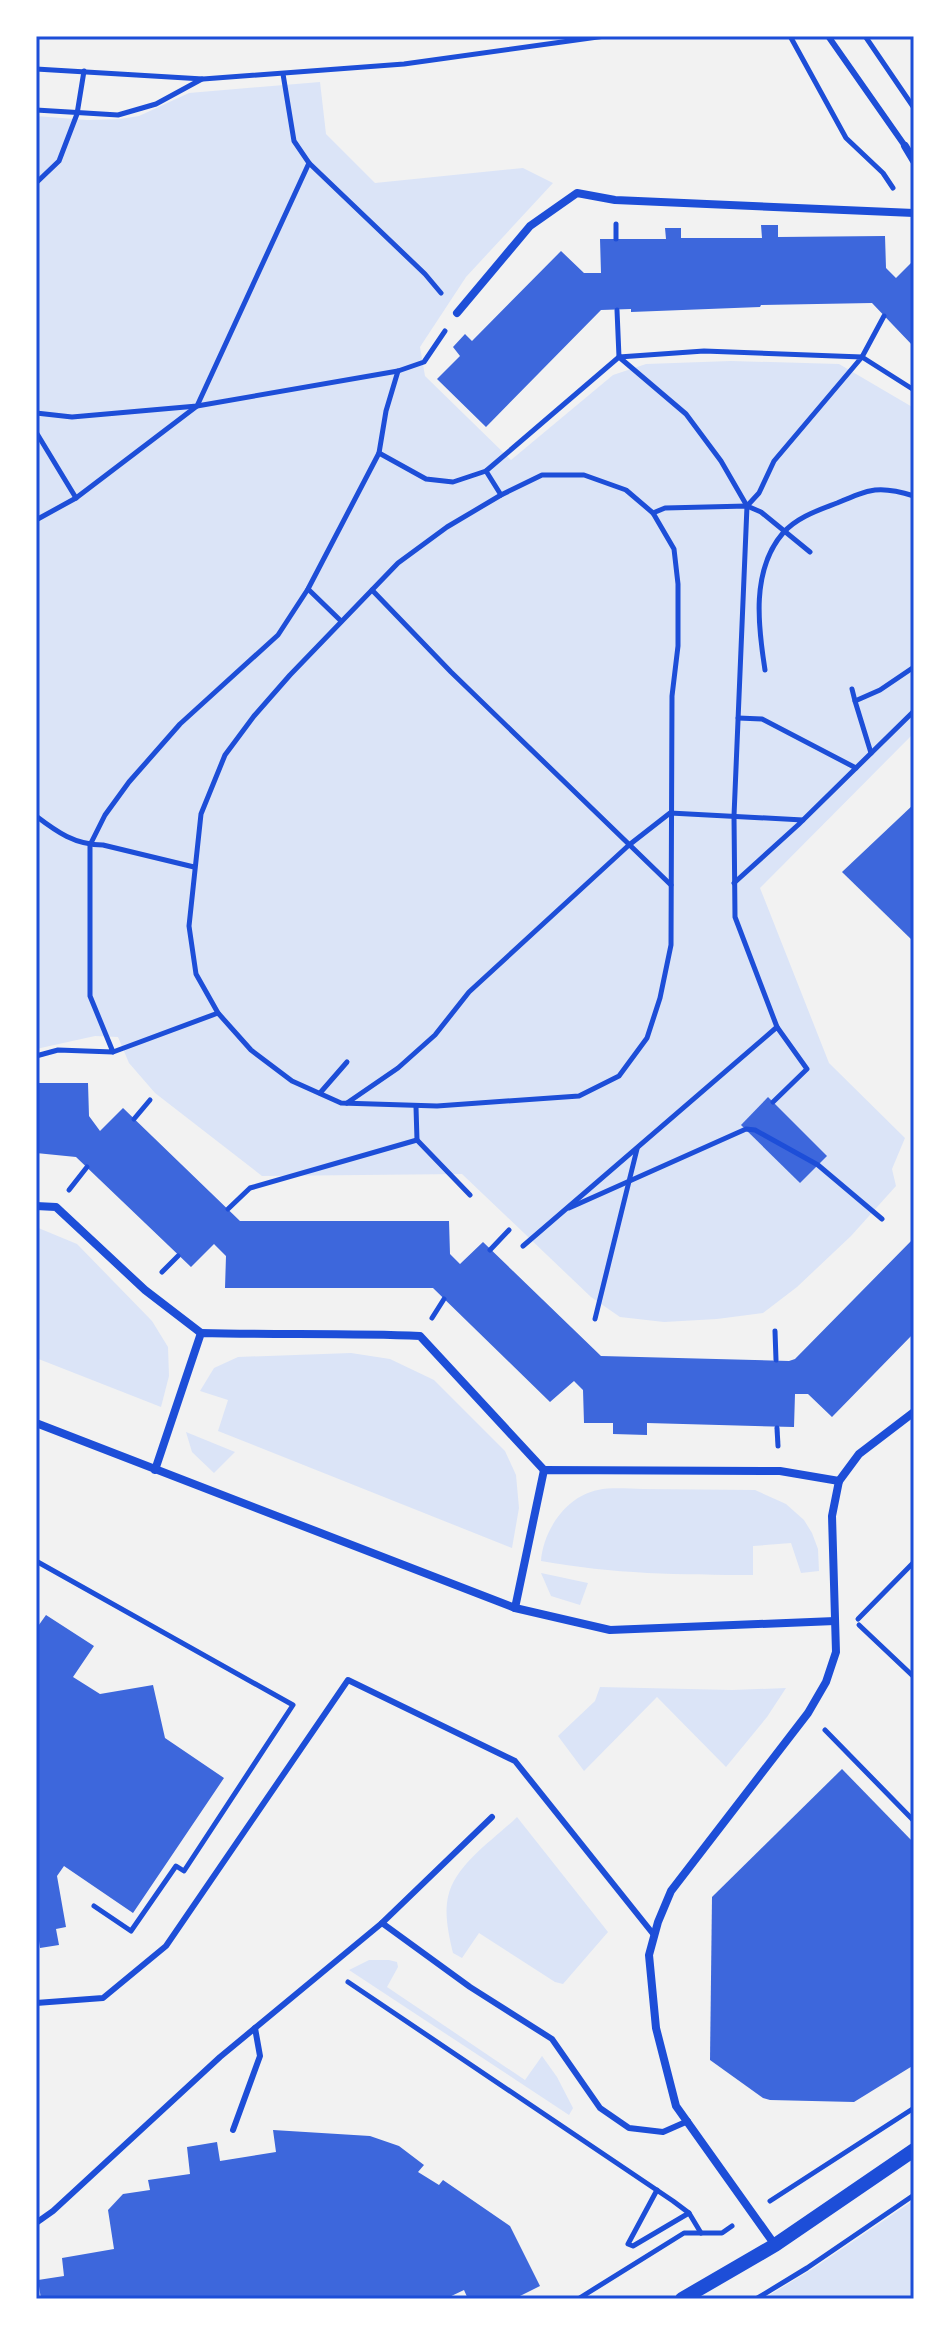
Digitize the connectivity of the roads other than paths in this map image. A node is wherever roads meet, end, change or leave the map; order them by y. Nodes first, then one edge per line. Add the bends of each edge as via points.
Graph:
1 (829, 36) edge
2 (905, 146) joint
3 (914, 161) edge
4 (911, 213) edge
5 (457, 313) road end
6 (36, 1206) edge
7 (201, 1333) junction
8 (914, 1412) edge
9 (36, 1423) edge
10 (155, 1470) junction
11 (544, 1470) junction
12 (839, 1481) junction
13 (515, 1608) junction
14 (835, 1621) junction
15 (492, 1817) dead end
16 (382, 1923) junction
17 (654, 1935) junction
18 (36, 2003) edge
19 (255, 2028) junction
20 (688, 2121) junction
21 (233, 2130) dead end
22 (914, 2150) edge
23 (36, 2223) edge
24 (775, 2245) junction
25 (682, 2299) edge

1 - 2 lane
2 - 3 street
4 - 5 street via 615,200 577,193 530,226
6 - 7 street via 56,1207 145,1290
7 - 10 street
7 - 11 street via 420,1336
8 - 12 street via 859,1454
9 - 10 street
10 - 13 street
11 - 12 street via 780,1471
11 - 13 street
12 - 14 street via 832,1516
13 - 14 street via 610,1630
14 - 17 street via 836,1652 826,1682 808,1713 671,1891
15 - 16 lane
16 - 19 lane
16 - 20 lane via 552,2039 600,2108 629,2128 663,2132
17 - 18 lane via 515,1761 348,1680 166,1946 103,1998
17 - 20 street via 649,1955 656,2028 676,2106
19 - 21 lane via 260,2056
19 - 23 lane
20 - 24 street
22 - 24 street
24 - 25 street

